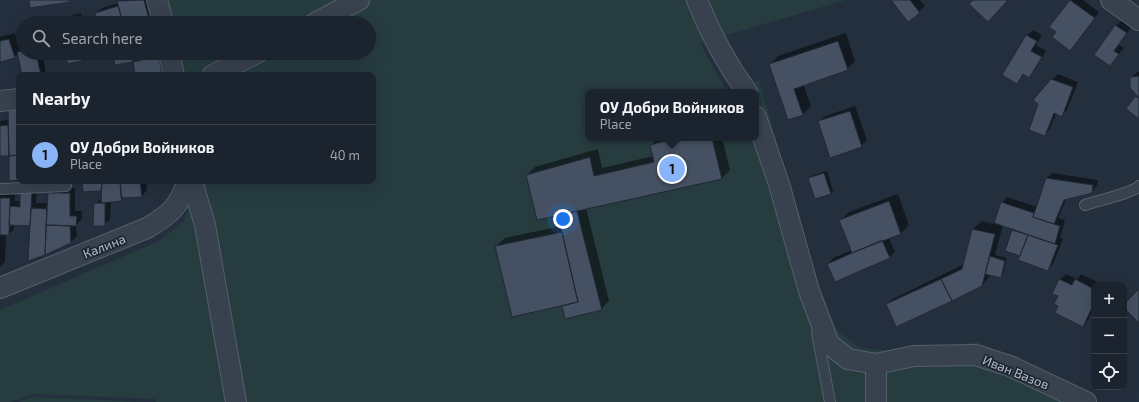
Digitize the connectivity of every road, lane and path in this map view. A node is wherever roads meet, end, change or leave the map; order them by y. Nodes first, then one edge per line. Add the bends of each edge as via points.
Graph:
1 (157, 0) edge
2 (359, 0) edge
3 (697, 0) edge
4 (1111, 0) edge
5 (161, 16) edge
6 (328, 16) edge
7 (1139, 20) edge
8 (171, 60) edge
9 (242, 60) edge
10 (173, 72) edge
11 (219, 72) edge
12 (745, 89) edge
13 (16, 99) edge
14 (0, 101) edge
15 (759, 126) edge
16 (186, 184) edge
17 (193, 184) edge
18 (66, 186) dead end
19 (1139, 186) edge
20 (0, 189) edge
21 (1085, 205) dead end
22 (0, 288) edge
23 (809, 291) junction
24 (876, 364) junction
25 (236, 402) edge
26 (830, 402) edge
27 (876, 402) edge
28 (1086, 402) edge

1 - 5 street
2 - 6 street
3 - 12 street via 707,27 724,59
4 - 7 street
8 - 10 street
9 - 11 street
13 - 14 street
15 - 23 street via 779,184
16 - 22 street, Калина via 182,198 167,216 147,228
17 - 25 street via 205,225
18 - 20 lane
19 - 21 lane via 1126,193
23 - 24 street, Иван Вазов via 829,344 848,359
23 - 26 lane
24 - 27 street
24 - 28 street, Иван Вазов via 914,356 975,355 1010,366

